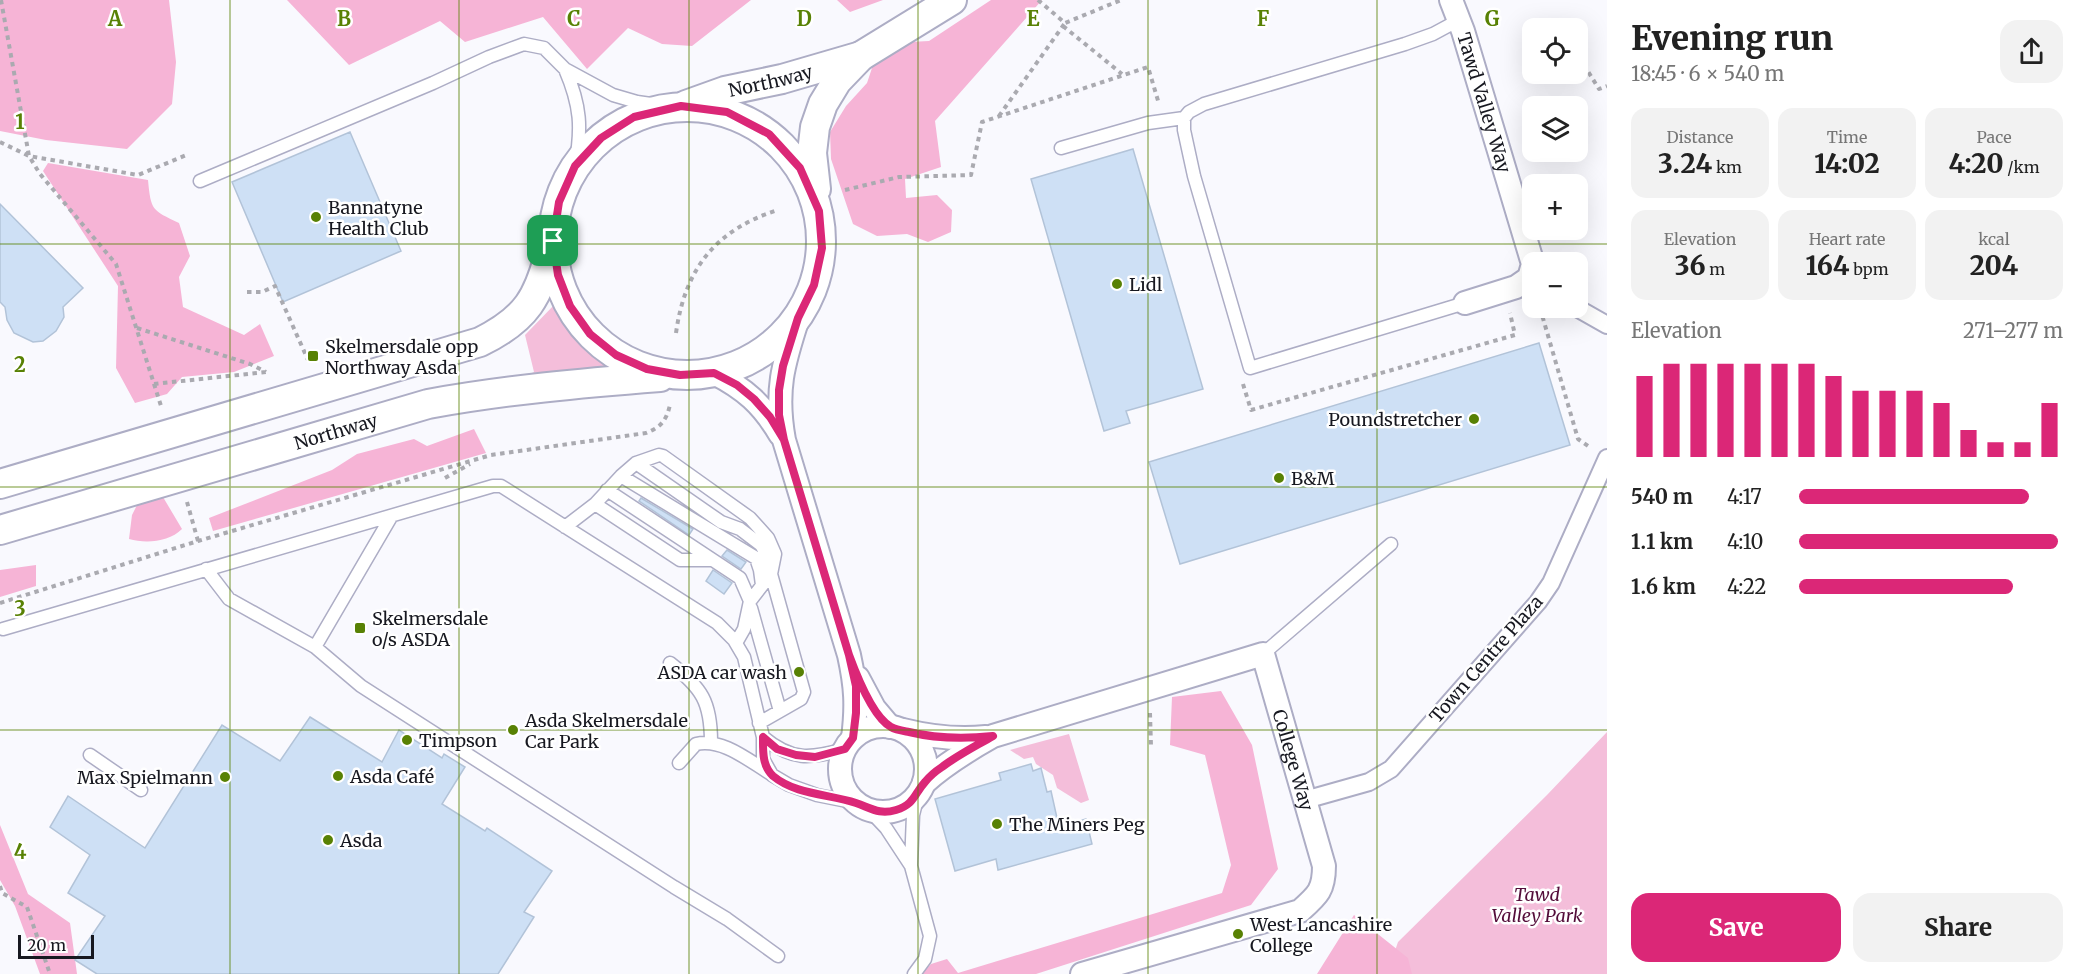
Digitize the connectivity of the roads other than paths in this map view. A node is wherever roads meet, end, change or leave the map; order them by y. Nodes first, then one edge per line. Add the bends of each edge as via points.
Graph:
1 (952, 0) edge
2 (1455, 10) edge
3 (861, 56) junction
4 (565, 69) junction
5 (677, 107) junction
6 (1184, 118) junction
7 (1061, 148) dead end
8 (575, 166) junction
9 (200, 182) dead end
10 (819, 211) junction
11 (553, 241) junction
12 (1530, 252) edge
13 (1522, 283) edge
14 (1465, 303) joint
15 (1588, 314) edge
16 (798, 318) junction
17 (1607, 325) edge
18 (714, 373) junction
19 (680, 375) junction
20 (784, 440) junction
21 (1607, 458) edge
22 (636, 463) junction
23 (621, 476) junction
24 (0, 484) edge
25 (607, 490) junction
26 (595, 504) junction
27 (391, 517) junction
28 (565, 527) junction
29 (0, 530) edge
30 (1390, 544) dead end
31 (713, 560) junction
32 (206, 569) junction
33 (771, 574) junction
34 (762, 585) junction
35 (750, 603) junction
36 (3, 628) dead end
37 (736, 643) junction
38 (315, 647) junction
39 (1263, 654) junction
40 (849, 655) junction
41 (670, 663) dead end
42 (780, 711) junction
43 (759, 723) junction
44 (895, 728) junction
45 (993, 736) junction
46 (763, 737) junction
47 (711, 742) junction
48 (849, 744) junction
49 (90, 755) dead end
50 (679, 763) dead end
51 (772, 775) junction
52 (921, 789) junction
53 (141, 790) dead end
54 (1305, 800) junction
55 (863, 806) junction
56 (911, 866) junction
57 (778, 956) dead end
58 (914, 974) edge
59 (1082, 974) edge

1 - 3 street, Northway
2 - 6 lane via 1433,34 1204,104
2 - 12 street, Tawd Valley Way
3 - 5 street, Northway
3 - 10 street, Northway via 837,81 815,127 812,153
4 - 5 lane via 613,95
4 - 8 lane via 579,115
4 - 9 lane via 544,48 524,44
5 - 8 street, Northway via 634,117 601,138
5 - 10 street via 727,112 769,134 800,168
6 - 7 lane via 1148,123
6 - 14 lane via 1194,176 1250,368
8 - 11 street, Northway via 559,202
10 - 16 street, Northway via 822,248 814,285
11 - 19 street via 558,275 570,306 590,334 616,355 647,369
11 - 24 street via 544,279 529,306 500,333 480,342
13 - 14 street, Tawd Valley Way
15 - 17 street
16 - 18 street, Northway via 775,343 746,362
16 - 20 street via 779,390
18 - 19 street, Northway
18 - 20 street via 754,399
19 - 29 street, Northway via 569,384 428,404
20 - 40 street
21 - 54 street, Town Centre Plaza via 1551,583 1538,602 1391,769 1369,782
22 - 23 lane
22 - 33 lane via 761,545
22 - 33 lane via 661,455 750,518 768,538 775,555
23 - 25 lane
23 - 34 lane via 756,558
25 - 26 lane
25 - 31 lane
26 - 28 lane
26 - 31 lane via 680,560
27 - 28 lane via 497,485
27 - 32 lane
27 - 38 lane
28 - 37 lane via 717,623
30 - 39 lane
31 - 35 lane via 740,578
32 - 36 lane
32 - 38 lane via 230,599
33 - 34 lane
33 - 42 lane via 804,692 803,698
34 - 35 lane
35 - 37 lane
35 - 42 lane
37 - 43 lane via 744,657
38 - 57 lane via 362,686 727,919
39 - 45 street
39 - 54 street, College Way
40 - 44 street via 874,708
40 - 48 street via 856,686 856,713
41 - 47 lane via 684,673 707,702
42 - 43 lane
43 - 46 lane
44 - 45 street via 933,738
44 - 48 street via 877,726 864,730
44 - 52 street via 915,741 924,757 926,770
45 - 52 street via 942,767
46 - 48 lane via 777,749 815,757
46 - 51 lane via 764,759
47 - 50 lane via 696,744
47 - 51 lane
48 - 55 street via 840,762 840,773 847,793
49 - 53 lane
51 - 55 lane via 817,795
52 - 55 street via 908,804 896,810 882,812
52 - 56 lane via 913,815
54 - 59 street, College Way via 1324,866 1324,884 1300,910
55 - 56 lane via 886,828
56 - 58 lane via 930,936 925,959

